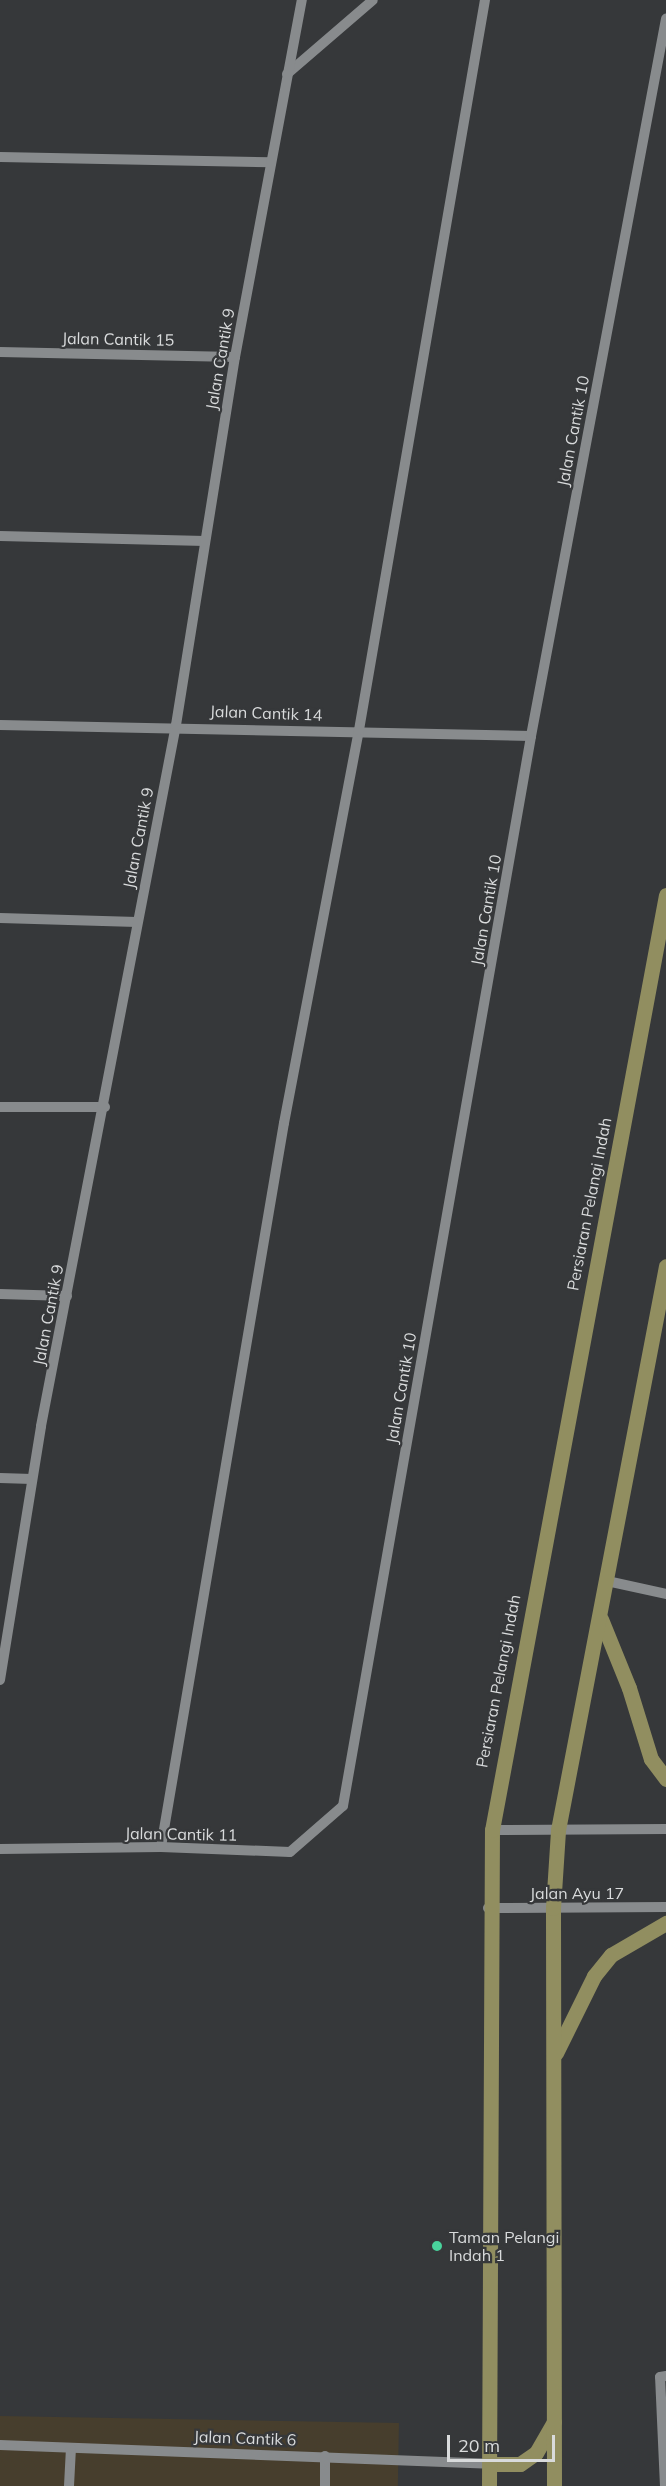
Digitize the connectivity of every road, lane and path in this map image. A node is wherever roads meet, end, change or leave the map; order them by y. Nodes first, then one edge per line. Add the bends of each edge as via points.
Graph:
1 (302, 0) edge
2 (373, 0) edge
3 (485, 0) edge
4 (666, 20) edge
5 (287, 74) junction
6 (0, 157) edge
7 (271, 162) junction
8 (0, 352) edge
9 (235, 357) junction
10 (0, 536) edge
11 (205, 541) junction
12 (0, 725) edge
13 (176, 725) junction
14 (359, 730) junction
15 (531, 736) junction
16 (666, 895) edge
17 (0, 918) edge
18 (137, 922) junction
19 (0, 1107) edge
20 (105, 1107) junction
21 (666, 1266) edge
22 (0, 1294) edge
23 (67, 1296) junction
24 (0, 1478) edge
25 (32, 1479) junction
26 (607, 1581) junction
27 (666, 1594) edge
28 (601, 1619) junction
29 (1, 1666) edge
30 (0, 1680) edge
31 (666, 1779) edge
32 (344, 1806) joint
33 (666, 1829) edge
34 (492, 1830) junction
35 (558, 1830) junction
36 (161, 1847) junction
37 (0, 1849) edge
38 (666, 1907) edge
39 (488, 1908) junction
40 (553, 1908) junction
41 (666, 1923) edge
42 (554, 2056) junction
43 (666, 2376) edge
44 (554, 2422) junction
45 (0, 2445) edge
46 (71, 2448) junction
47 (325, 2456) junction
48 (490, 2464) junction
49 (69, 2486) edge
50 (325, 2486) edge
51 (489, 2486) edge
52 (554, 2486) edge
53 (665, 2486) edge

1 - 5 street, Jalan Cantik 9
2 - 5 street
3 - 14 street
4 - 15 street, Jalan Cantik 10
5 - 7 street, Jalan Cantik 9
6 - 7 street
7 - 9 street, Jalan Cantik 9
8 - 9 street, Jalan Cantik 15
9 - 11 street, Jalan Cantik 9
10 - 11 street
11 - 13 street, Jalan Cantik 9
12 - 13 street, Jalan Cantik 14
13 - 14 street, Jalan Cantik 14
13 - 18 street, Jalan Cantik 9
14 - 15 street, Jalan Cantik 14
14 - 36 street via 282,1135
15 - 32 street, Jalan Cantik 10
16 - 34 main road, Persiaran Pelangi Indah
17 - 18 street
18 - 20 street, Jalan Cantik 9
19 - 20 street
20 - 23 street, Jalan Cantik 9
21 - 26 main road
22 - 23 street
23 - 25 street, Jalan Cantik 9
24 - 25 street
25 - 29 street, Jalan Cantik 9
26 - 27 street
26 - 28 main road
28 - 31 main road via 629,1688 651,1759
28 - 35 main road
29 - 30 street, Jalan Cantik 9
32 - 36 street, Jalan Cantik 11 via 290,1852
33 - 35 street
34 - 35 street
34 - 39 main road, Persiaran Pelangi Indah
35 - 40 main road
36 - 37 street, Jalan Cantik 11
38 - 40 street, Jalan Ayu 17
39 - 40 street, Jalan Ayu 17
39 - 48 main road, Persiaran Pelangi Indah
40 - 42 main road
41 - 42 main road via 611,1955 594,1976
42 - 44 main road
43 - 53 street via 660,2377
44 - 48 main road via 536,2453 520,2464
44 - 52 main road
45 - 46 street, Jalan Cantik 6
46 - 47 street, Jalan Cantik 6
46 - 49 street
47 - 48 street, Jalan Cantik 6
47 - 50 street
48 - 51 main road, Persiaran Pelangi Indah

